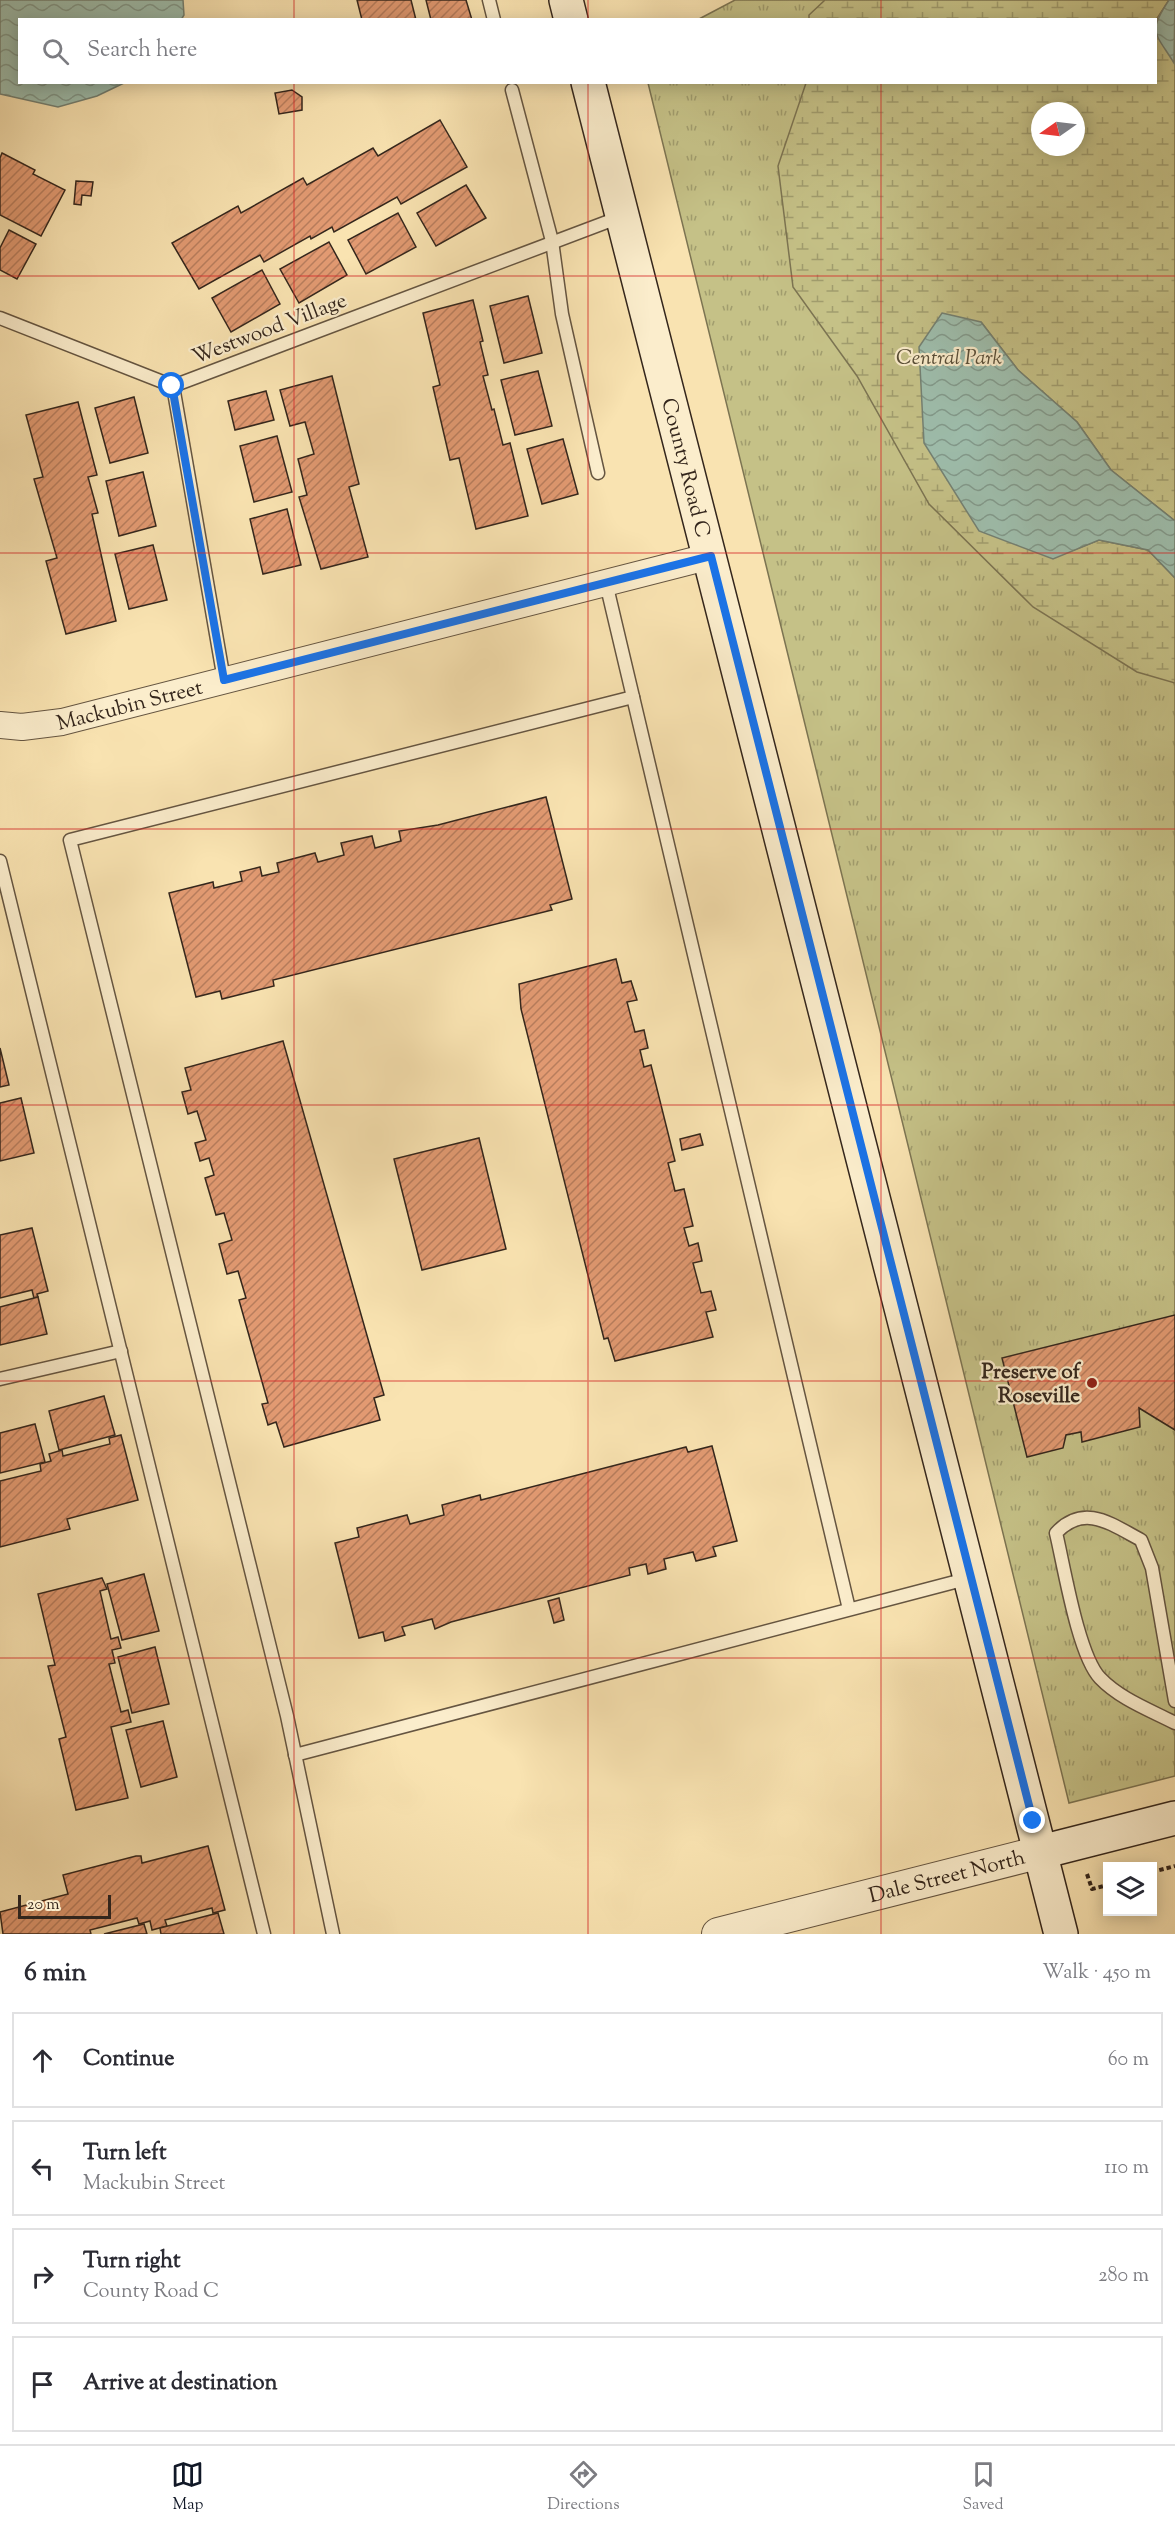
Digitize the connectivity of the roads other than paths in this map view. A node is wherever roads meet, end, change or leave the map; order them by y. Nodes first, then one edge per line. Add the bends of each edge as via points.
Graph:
1 (489, 0) edge
2 (566, 0) edge
3 (494, 18) edge
4 (570, 18) edge
5 (589, 84) edge
6 (512, 90) dead end
7 (624, 216) junction
8 (552, 241) junction
9 (0, 318) edge
10 (172, 386) junction
11 (598, 473) dead end
12 (711, 556) junction
13 (606, 583) junction
14 (224, 680) junction
15 (633, 697) junction
16 (0, 725) edge
17 (0, 861) edge
18 (120, 1351) junction
19 (0, 1379) edge
20 (971, 1577) junction
21 (849, 1609) junction
22 (1175, 1701) edge
23 (1175, 1723) edge
24 (295, 1755) junction
25 (1175, 1818) edge
26 (1041, 1852) junction
27 (264, 1934) edge
28 (333, 1934) edge
29 (718, 1934) edge
30 (1061, 1934) edge

1 - 3 lane
2 - 4 main road
5 - 7 main road, County Road C
6 - 8 lane
7 - 8 lane, Westwood Village
7 - 12 main road, County Road C
8 - 10 lane, Westwood Village
8 - 11 lane via 562,314
9 - 10 lane, Westwood Village
10 - 14 lane
12 - 13 street, Mackubin Street
12 - 20 main road, County Road C
13 - 14 street, Mackubin Street
13 - 15 lane
14 - 16 street, Mackubin Street via 62,722 22,727
15 - 21 lane
15 - 24 lane via 70,840
17 - 18 lane
18 - 19 lane
18 - 27 lane
20 - 21 lane
20 - 26 main road, County Road C
21 - 24 lane
22 - 23 lane via 1152,1568 1141,1540 1097,1516 1066,1521 1056,1533 1085,1651 1099,1677 1128,1699
24 - 28 lane
25 - 26 main road, Dale Street North
26 - 29 street, Dale Street North
26 - 30 main road, County Road C

